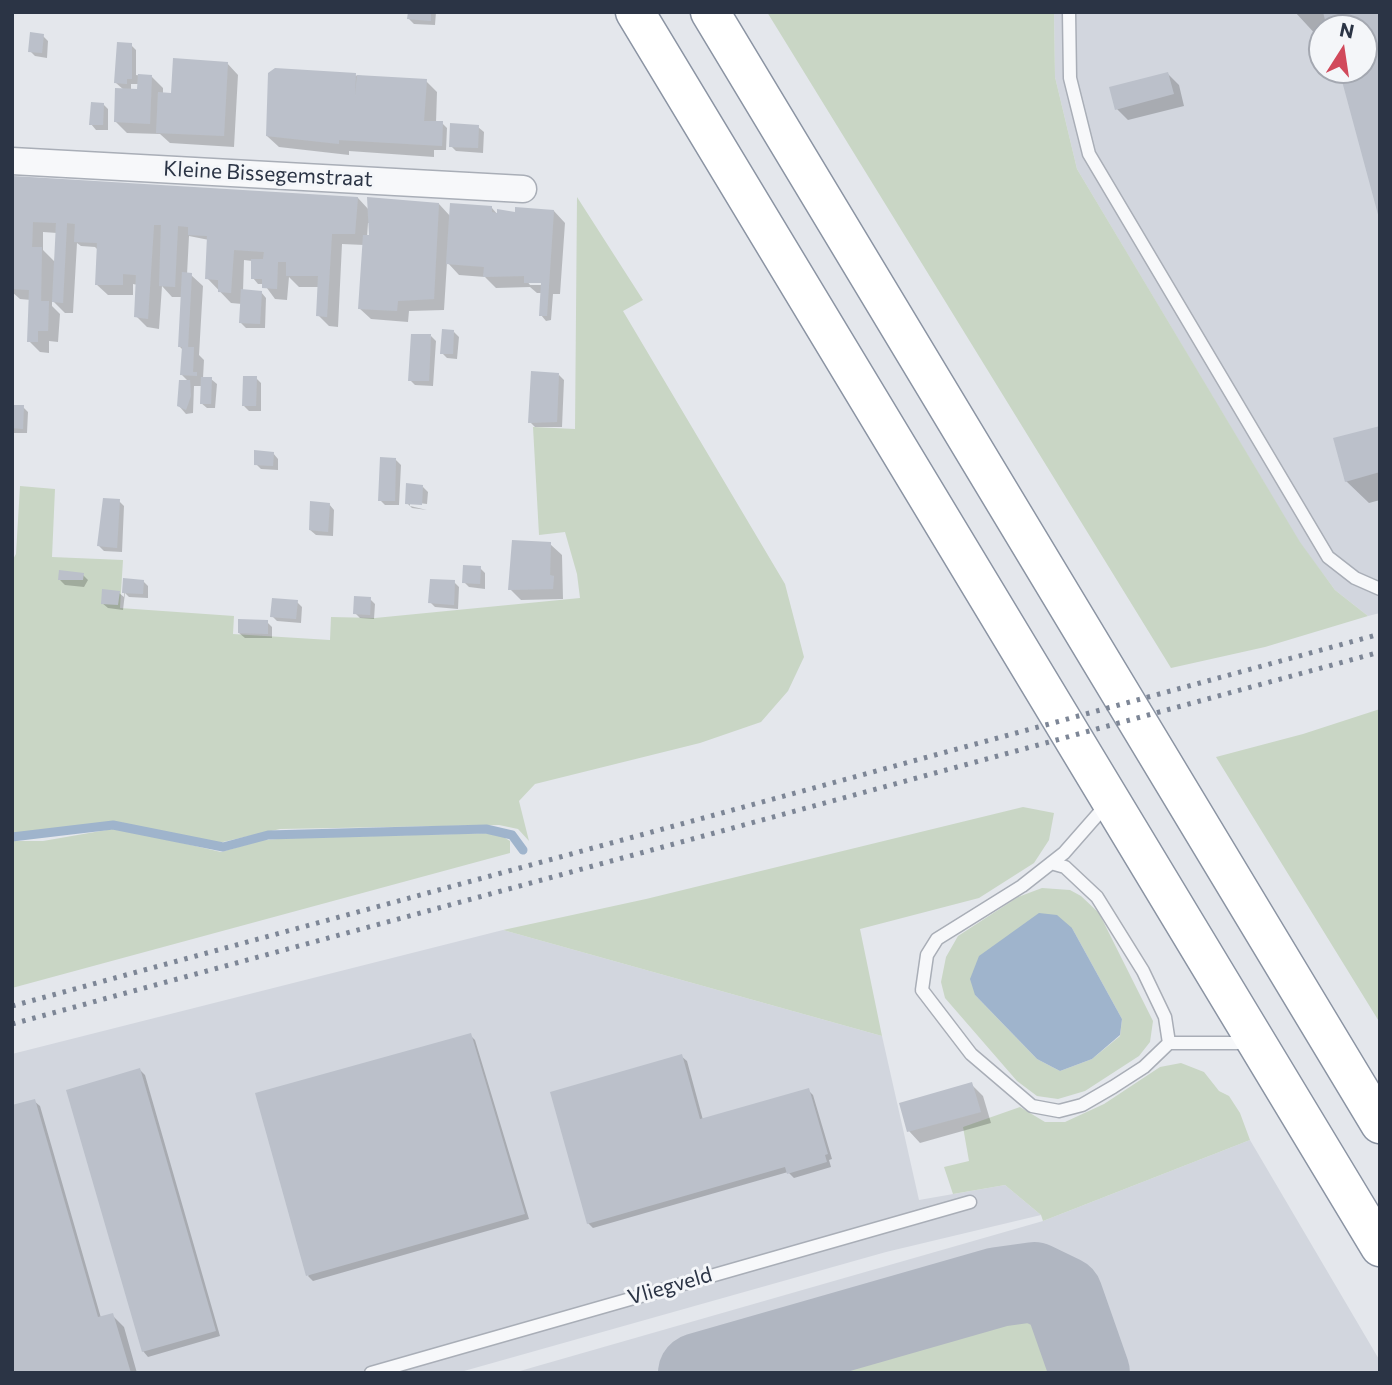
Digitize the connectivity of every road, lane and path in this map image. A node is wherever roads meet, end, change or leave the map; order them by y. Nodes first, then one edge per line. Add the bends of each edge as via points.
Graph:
1 (635, 12) edge
2 (710, 12) edge
3 (1069, 12) edge
4 (12, 161) edge
5 (523, 189) dead end
6 (1380, 589) edge
7 (1110, 801) junction
8 (1051, 863) junction
9 (1168, 1043) junction
10 (1256, 1043) junction
11 (1380, 1124) edge
12 (970, 1202) dead end
13 (1380, 1247) edge
14 (371, 1373) edge

1 - 7 highway
2 - 11 highway
3 - 6 lane via 1070,78 1088,154 1328,557 1355,578
4 - 5 street, Kleine Bissegemstraat
7 - 8 lane
7 - 10 highway
8 - 9 lane via 1065,867 1097,897 1143,971 1165,1017
8 - 9 lane via 937,940 927,956 922,990 971,1054 1032,1106 1059,1111 1082,1105 1144,1067
9 - 10 lane
10 - 13 highway
12 - 14 lane, Vliegveld

